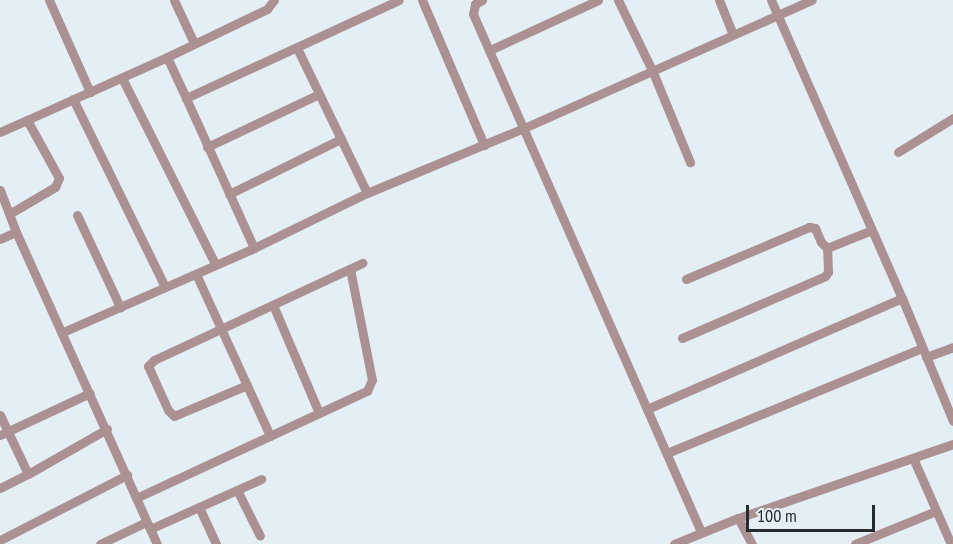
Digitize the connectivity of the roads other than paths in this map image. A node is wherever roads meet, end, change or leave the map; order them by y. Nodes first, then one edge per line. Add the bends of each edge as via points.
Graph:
1 (50, 0) edge
2 (174, 0) edge
3 (274, 0) edge
4 (399, 0) edge
5 (422, 0) edge
6 (482, 0) edge
7 (598, 0) edge
8 (618, 0) edge
9 (719, 0) edge
10 (771, 0) edge
11 (812, 0) edge
12 (777, 15) junction
13 (733, 34) junction
14 (194, 43) junction
15 (297, 48) junction
16 (489, 50) junction
17 (167, 57) junction
18 (652, 70) junction
19 (123, 78) junction
20 (90, 92) junction
21 (319, 94) junction
22 (186, 98) junction
23 (74, 99) junction
24 (953, 118) edge
25 (27, 120) junction
26 (524, 128) junction
27 (0, 132) edge
28 (341, 139) junction
29 (483, 145) junction
30 (207, 147) junction
31 (898, 152) dead end
32 (690, 162) dead end
33 (0, 190) edge
34 (229, 194) junction
35 (367, 194) junction
36 (9, 214) junction
37 (77, 215) dead end
38 (872, 230) junction
39 (16, 231) junction
40 (0, 239) edge
41 (254, 248) junction
42 (827, 248) junction
43 (362, 263) dead end
44 (215, 264) junction
45 (350, 269) junction
46 (196, 274) junction
47 (686, 279) dead end
48 (165, 288) junction
49 (902, 298) junction
50 (273, 305) junction
51 (120, 307) junction
52 (222, 329) junction
53 (63, 332) junction
54 (682, 338) dead end
55 (953, 347) edge
56 (924, 353) junction
57 (247, 385) junction
58 (90, 393) junction
59 (647, 409) junction
60 (319, 413) junction
61 (0, 415) edge
62 (953, 421) edge
63 (107, 429) junction
64 (4, 434) edge
65 (270, 436) junction
66 (953, 444) edge
67 (667, 453) junction
68 (913, 458) junction
69 (27, 474) junction
70 (127, 475) junction
71 (261, 479) dead end
72 (0, 488) edge
73 (237, 490) junction
74 (136, 498) junction
75 (199, 507) junction
76 (936, 511) junction
77 (738, 518) junction
78 (148, 525) junction
79 (701, 532) junction
80 (260, 536) dead end
81 (0, 540) edge
82 (100, 544) edge
83 (157, 544) edge
84 (216, 544) edge
85 (674, 544) edge
86 (752, 544) edge
87 (855, 544) edge
88 (951, 544) edge

1 - 20 street
2 - 14 street
3 - 14 street via 267,9
4 - 15 street
5 - 29 street
6 - 16 street via 475,4 473,14
7 - 16 street
8 - 18 street
9 - 13 street
10 - 12 street
11 - 12 street
12 - 13 street
12 - 38 street
13 - 18 street
14 - 17 street
15 - 21 street
15 - 22 street
16 - 26 street
17 - 19 street
17 - 22 street
18 - 26 street
18 - 32 street
19 - 20 street
19 - 44 street
20 - 23 street
21 - 28 street
21 - 30 street
22 - 30 street
23 - 25 street
23 - 48 street
24 - 31 street
25 - 27 street
25 - 36 street via 59,182
26 - 29 street
26 - 59 street
28 - 34 street
28 - 35 street
29 - 35 street
30 - 34 street
33 - 36 street
34 - 41 street
35 - 41 street
36 - 39 street
37 - 51 street
38 - 42 street
38 - 49 street
39 - 40 street
39 - 53 street
41 - 44 street
42 - 47 street via 815,228 809,227
42 - 54 street via 825,276
43 - 45 street
44 - 46 street
45 - 50 street
45 - 60 street via 372,380 362,394
46 - 48 street
46 - 52 street
48 - 51 street
49 - 56 street
49 - 59 street
50 - 52 street
50 - 60 street
51 - 53 street
52 - 57 street
52 - 57 street via 154,360 149,371 174,416
53 - 58 street
55 - 56 street
56 - 62 street
56 - 67 street
57 - 65 street
58 - 63 street
58 - 64 street
59 - 67 street
60 - 65 street
61 - 64 street
63 - 69 street
63 - 70 street
64 - 69 street
65 - 74 street
66 - 68 street
67 - 79 street
68 - 76 street
68 - 77 street
69 - 72 street
70 - 74 street
70 - 81 street
71 - 73 street
73 - 75 street
73 - 80 street
74 - 78 street
75 - 78 street
75 - 84 street
76 - 87 street
76 - 88 street
77 - 79 street
77 - 86 street
78 - 82 street
78 - 83 street
79 - 85 street

